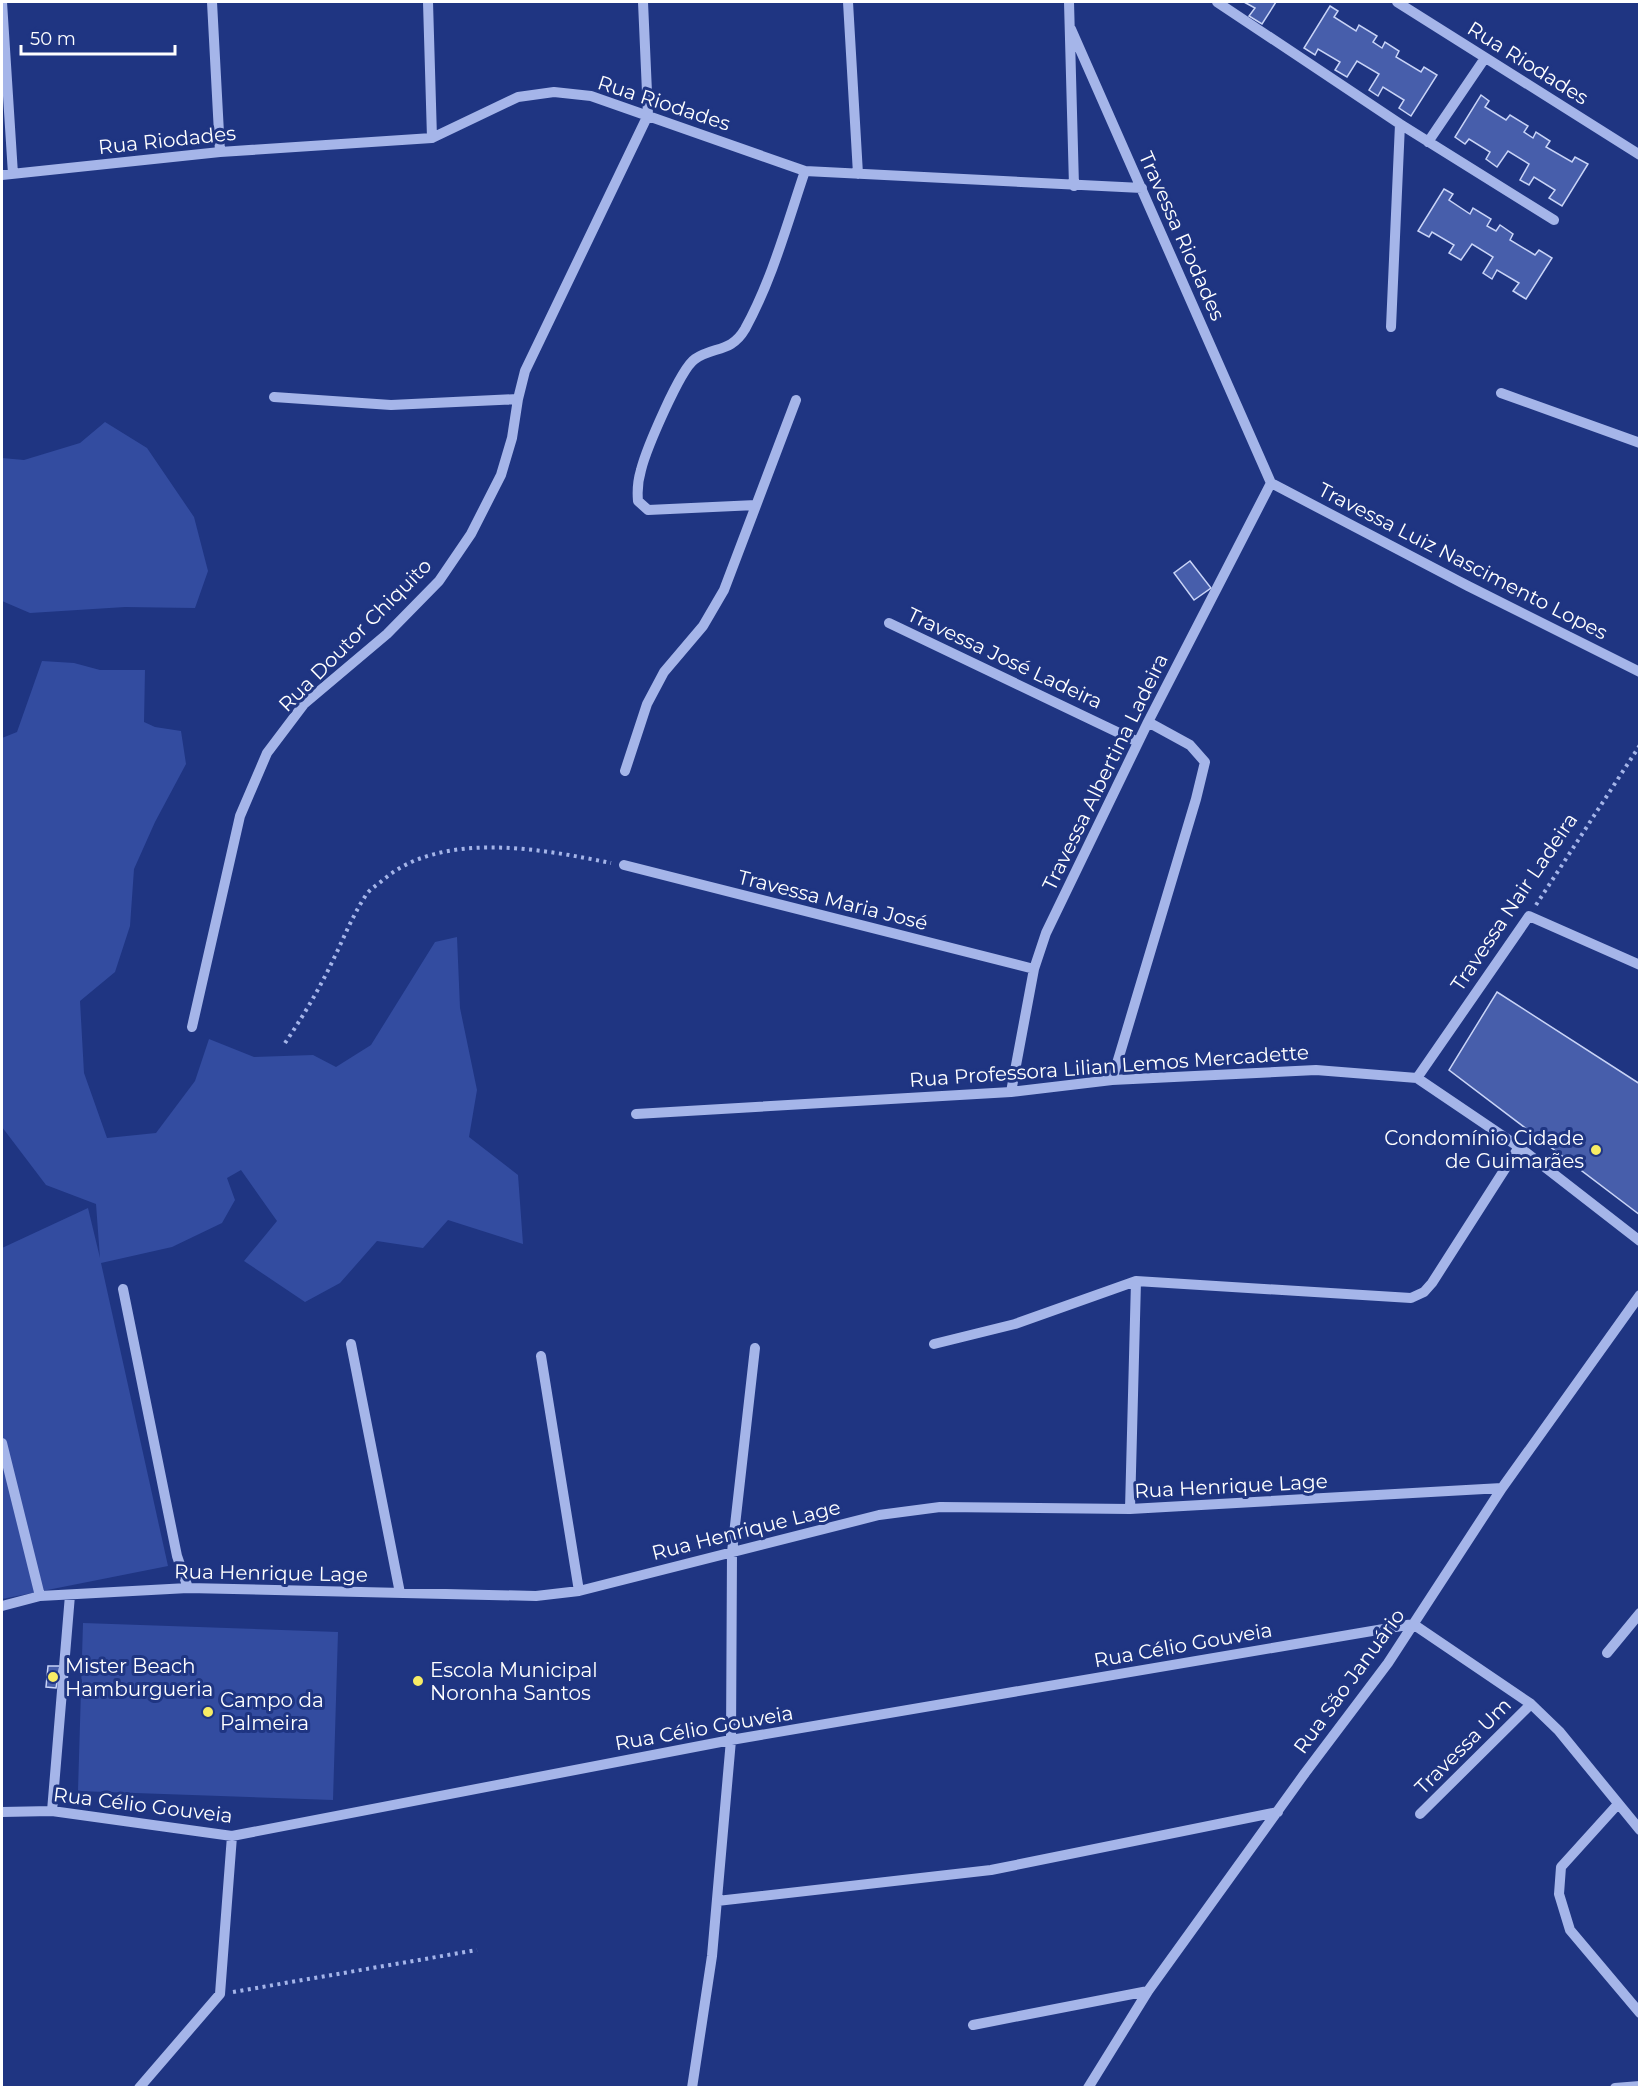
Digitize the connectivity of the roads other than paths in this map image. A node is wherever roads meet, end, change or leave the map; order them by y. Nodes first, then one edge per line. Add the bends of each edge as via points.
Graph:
1 (2, 2) edge
2 (212, 2) edge
3 (428, 2) edge
4 (643, 2) edge
5 (848, 2) edge
6 (1070, 2) edge
7 (1217, 2) edge
8 (1397, 2) edge
9 (1071, 29) junction
10 (1485, 58) junction
11 (648, 116) junction
12 (1400, 124) junction
13 (432, 138) junction
14 (1428, 142) junction
15 (220, 152) junction
16 (1639, 153) edge
17 (805, 171) junction
18 (858, 174) junction
19 (7, 175) edge
20 (1074, 186) junction
21 (1142, 188) junction
22 (1554, 220) dead end
23 (1391, 327) dead end
24 (1501, 393) dead end
25 (274, 397) dead end
26 (518, 399) junction
27 (796, 400) dead end
28 (1640, 443) edge
29 (1271, 483) junction
30 (756, 505) junction
31 (890, 623) dead end
32 (1640, 672) edge
33 (1148, 722) junction
34 (1138, 742) junction
35 (625, 771) dead end
36 (624, 865) road end
37 (1640, 966) edge
38 (1034, 969) junction
39 (192, 1027) dead end
40 (1417, 1078) junction
41 (1112, 1080) junction
42 (1011, 1092) junction
43 (636, 1114) dead end
44 (1519, 1147) junction
45 (1640, 1241) edge
46 (1136, 1281) junction
47 (123, 1289) dead end
48 (1640, 1295) edge
49 (351, 1344) dead end
50 (934, 1344) dead end
51 (755, 1348) dead end
52 (541, 1356) dead end
53 (2, 1443) edge
54 (1502, 1488) junction
55 (1130, 1509) junction
56 (732, 1552) junction
57 (188, 1588) junction
58 (579, 1591) junction
59 (400, 1593) junction
60 (70, 1595) junction
61 (40, 1596) junction
62 (2, 1606) edge
63 (1640, 1613) edge
64 (1413, 1624) junction
65 (1607, 1653) dead end
66 (1531, 1704) junction
67 (731, 1740) junction
68 (1618, 1804) junction
69 (52, 1811) junction
70 (2, 1812) edge
71 (1278, 1812) junction
72 (1420, 1814) dead end
73 (1640, 1830) edge
74 (232, 1836) junction
75 (717, 1901) junction
76 (1148, 1991) junction
77 (1640, 2013) edge
78 (973, 2025) dead end
79 (1640, 2086) edge
80 (139, 2088) edge
81 (692, 2088) edge
82 (1088, 2088) edge
83 (1615, 2088) edge

1 - 19 street
2 - 15 street
3 - 13 street
4 - 11 street
5 - 18 street
6 - 9 street, Travessa Riodades
7 - 12 street
8 - 10 street, Rua Riodades
9 - 20 street
9 - 21 street, Travessa Riodades
10 - 14 street
10 - 16 street, Rua Riodades
11 - 13 street, Rua Riodades via 591,96 554,92 518,97
11 - 17 street, Rua Riodades
11 - 26 street, Rua Doutor Chiquito via 525,371
12 - 14 street
12 - 23 street
13 - 15 street, Rua Riodades
14 - 22 street
15 - 19 street, Rua Riodades
17 - 18 street, Rua Riodades
17 - 30 street via 773,267 744,330 736,341 694,359 686,369 659,422 637,490 638,501 648,510
18 - 20 street, Rua Riodades
20 - 21 street, Rua Riodades
21 - 29 street, Travessa Riodades
24 - 28 street
25 - 26 street via 391,405
26 - 39 street, Rua Doutor Chiquito via 501,475 471,534 439,581 387,634 304,704 267,753 240,816
27 - 30 street
29 - 32 street, Travessa Luiz Nascimento Lopes
29 - 33 street, Travessa Albertina Ladeira
30 - 35 street via 724,591 703,626 664,672 647,704
31 - 34 street, Travessa José Ladeira
33 - 34 street, Travessa Albertina Ladeira
33 - 41 street via 1190,746 1205,762
34 - 38 street, Travessa Albertina Ladeira via 1046,933
36 - 38 street, Travessa Maria José
37 - 40 street, Travessa Nair Ladeira via 1529,916
38 - 42 street, Travessa Albertina Ladeira
40 - 41 street, Rua Professora Lilian Lemos Mercadette via 1316,1070
40 - 44 street, Rua Professora Lilian Lemos Mercadette
41 - 42 street, Rua Professora Lilian Lemos Mercadette
42 - 43 street, Rua Professora Lilian Lemos Mercadette
44 - 45 street, Rua Professora Lilian Lemos Mercadette
44 - 46 street via 1432,1282 1424,1292 1411,1298
46 - 50 street via 1015,1324
46 - 55 street
47 - 57 street via 177,1556
48 - 54 street, Rua São Januário
49 - 59 street
51 - 56 street
52 - 58 street
53 - 61 street
54 - 55 street, Rua Henrique Lage
54 - 64 street, Rua São Januário
55 - 56 street, Rua Henrique Lage via 940,1507 879,1515
56 - 58 street, Rua Henrique Lage
56 - 67 street
57 - 59 street, Rua Henrique Lage
57 - 60 street, Rua Henrique Lage
58 - 59 street, Rua Henrique Lage via 536,1596
60 - 61 street, Rua Henrique Lage
60 - 69 street
61 - 62 street, Rua Henrique Lage
63 - 65 street
64 - 66 street
64 - 67 street, Rua Célio Gouveia
64 - 71 street, Rua São Januário
66 - 68 street via 1559,1731
66 - 72 street, Travessa Um
67 - 74 street, Rua Célio Gouveia
67 - 75 street
68 - 73 street
68 - 77 street via 1561,1866 1559,1894 1570,1930
69 - 70 street, Rua Célio Gouveia
69 - 74 street, Rua Célio Gouveia
71 - 75 street via 991,1870
71 - 76 street, Rua São Januário
74 - 80 street via 220,1994
75 - 81 street
76 - 78 street
76 - 82 street, Rua São Januário
79 - 83 street

